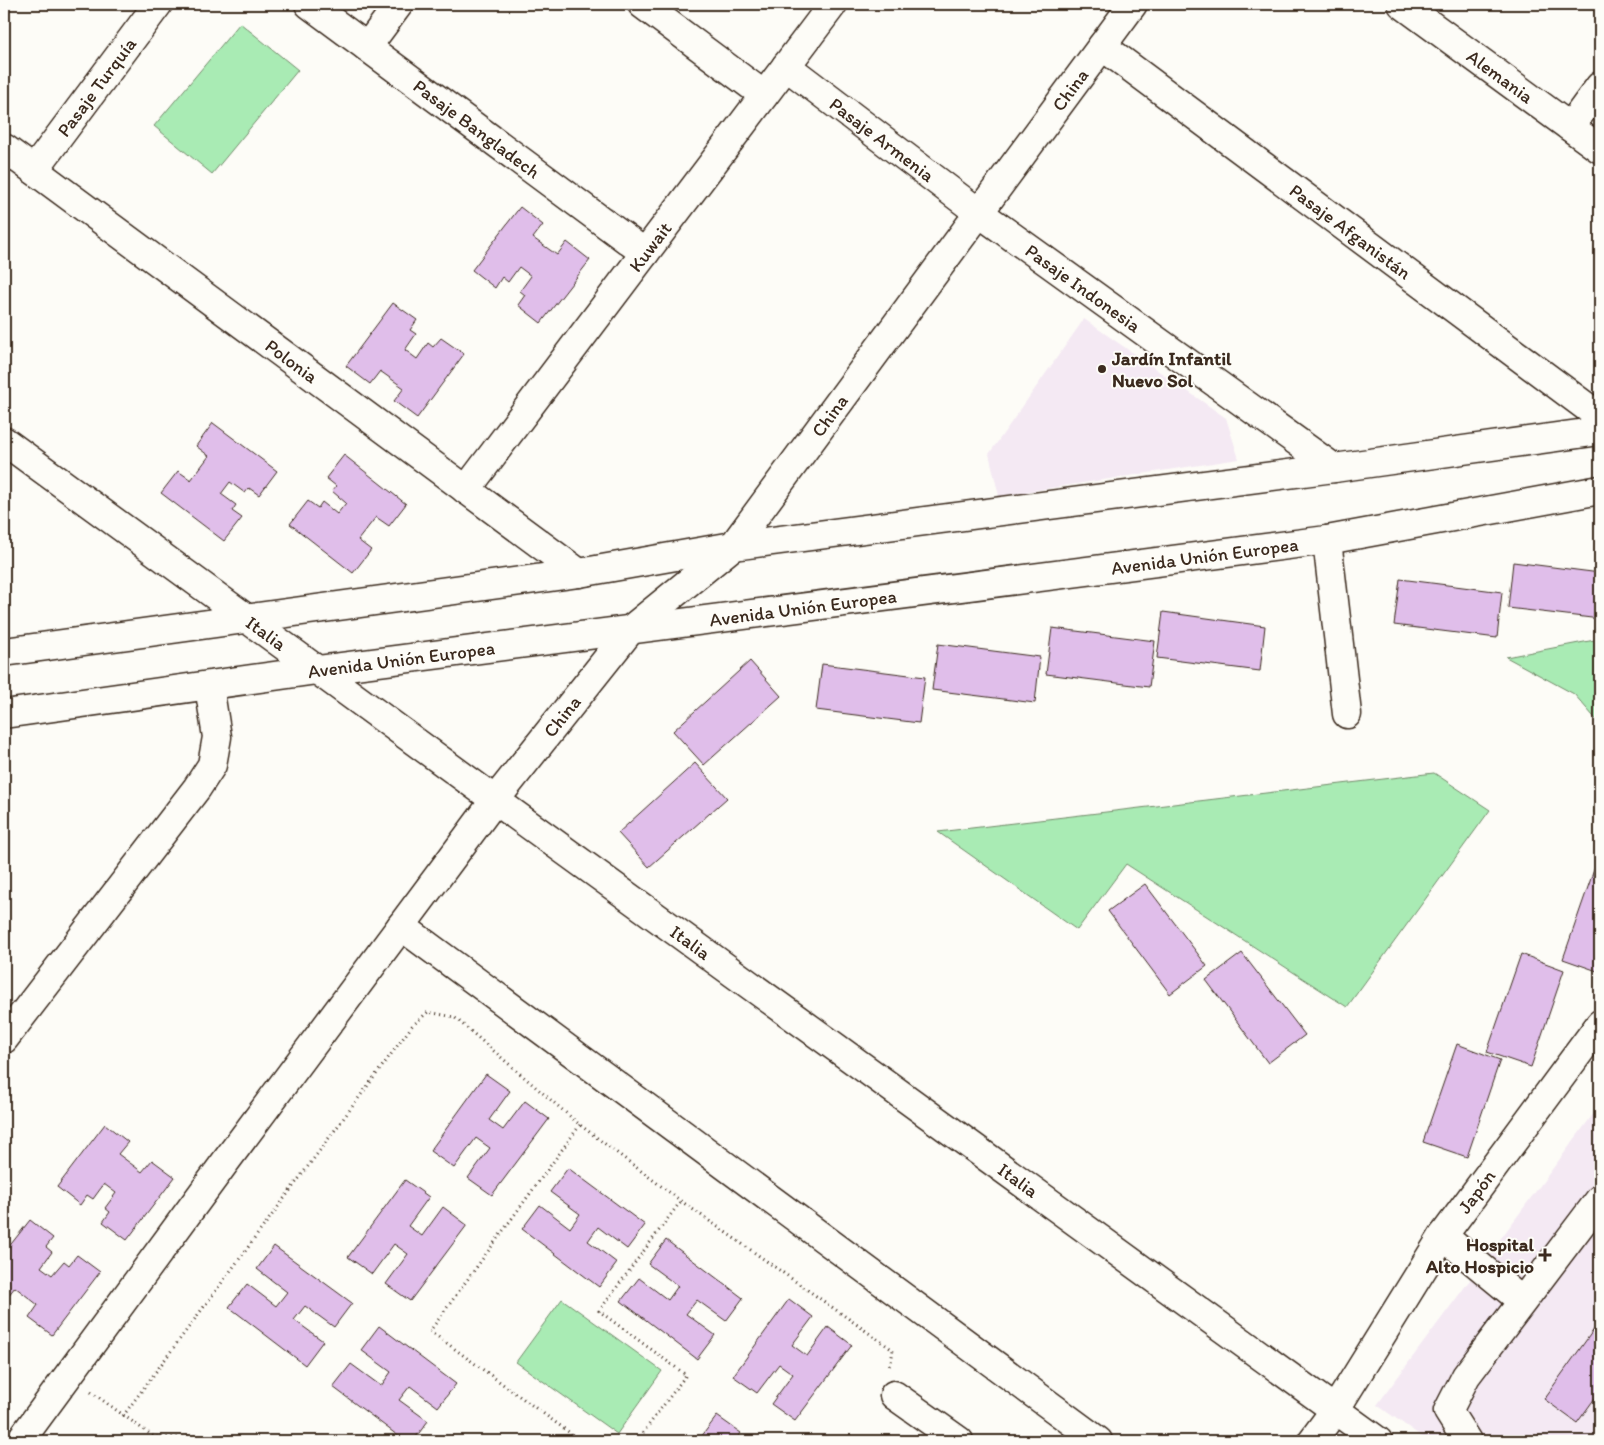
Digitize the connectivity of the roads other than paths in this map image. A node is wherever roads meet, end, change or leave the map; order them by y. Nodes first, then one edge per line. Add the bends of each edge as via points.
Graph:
1 (158, 4) edge
2 (309, 4) edge
3 (399, 4) edge
4 (642, 4) edge
5 (833, 4) edge
6 (1133, 4) edge
7 (1411, 6) edge
8 (1102, 46) junction
9 (367, 47) junction
10 (786, 66) junction
11 (1600, 86) edge
12 (764, 95) junction
13 (1570, 127) junction
14 (4, 148) edge
15 (1600, 150) edge
16 (34, 170) junction
17 (978, 212) junction
18 (645, 254) junction
19 (1600, 417) edge
20 (1600, 430) edge
21 (4, 441) edge
22 (1334, 468) junction
23 (466, 490) junction
24 (1600, 490) edge
25 (1327, 540) junction
26 (733, 546) junction
27 (579, 573) junction
28 (247, 619) junction
29 (631, 629) junction
30 (4, 652) edge
31 (317, 670) junction
32 (209, 686) junction
33 (4, 714) edge
34 (1347, 714) dead end
35 (495, 800) junction
36 (401, 926) junction
37 (1600, 1024) edge
38 (4, 1039) edge
39 (1600, 1199) edge
40 (1443, 1236) junction
41 (1522, 1301) junction
42 (894, 1395) road end
43 (1335, 1410) junction
44 (20, 1441) edge
45 (959, 1441) edge
46 (1098, 1441) edge
47 (1312, 1441) edge
48 (1378, 1441) edge
49 (1467, 1441) edge

1 - 16 street, Pasaje Turquía
2 - 9 street, Pasaje Bangladech
3 - 9 street
4 - 12 street
5 - 10 street, Kuwait
6 - 8 street, China
7 - 13 street, Alemania
8 - 17 street, China
8 - 19 street, Pasaje Afganistán
9 - 18 street, Pasaje Bangladech
10 - 12 street, Kuwait
10 - 17 street, Pasaje Armenia
11 - 13 street
12 - 18 street, Kuwait
13 - 15 street, Alemania
14 - 16 street, Polonia
16 - 23 street, Polonia
17 - 22 street, Pasaje Indonesia
17 - 26 street, China
18 - 23 street, Kuwait
20 - 22 street
21 - 28 street, Italia
22 - 26 street
23 - 27 street, Polonia
24 - 25 street, Avenida Unión Europea
25 - 29 street, Avenida Unión Europea
25 - 34 street
26 - 27 street
26 - 29 street, China
27 - 28 street
28 - 30 street
28 - 31 street, Italia
29 - 31 street, Avenida Unión Europea
29 - 35 street, China
31 - 32 street, Avenida Unión Europea
31 - 35 street, Italia
32 - 33 street, Avenida Unión Europea
32 - 38 street via 217,737 212,764 198,788
35 - 36 street, China
35 - 43 street, Italia
36 - 44 street, China
36 - 46 street
37 - 40 street, Japón
39 - 41 street
40 - 41 street
40 - 43 street, Japón
41 - 49 street via 1466,1376 1448,1410
42 - 45 street
43 - 47 street, Japón
43 - 48 street, Italia

